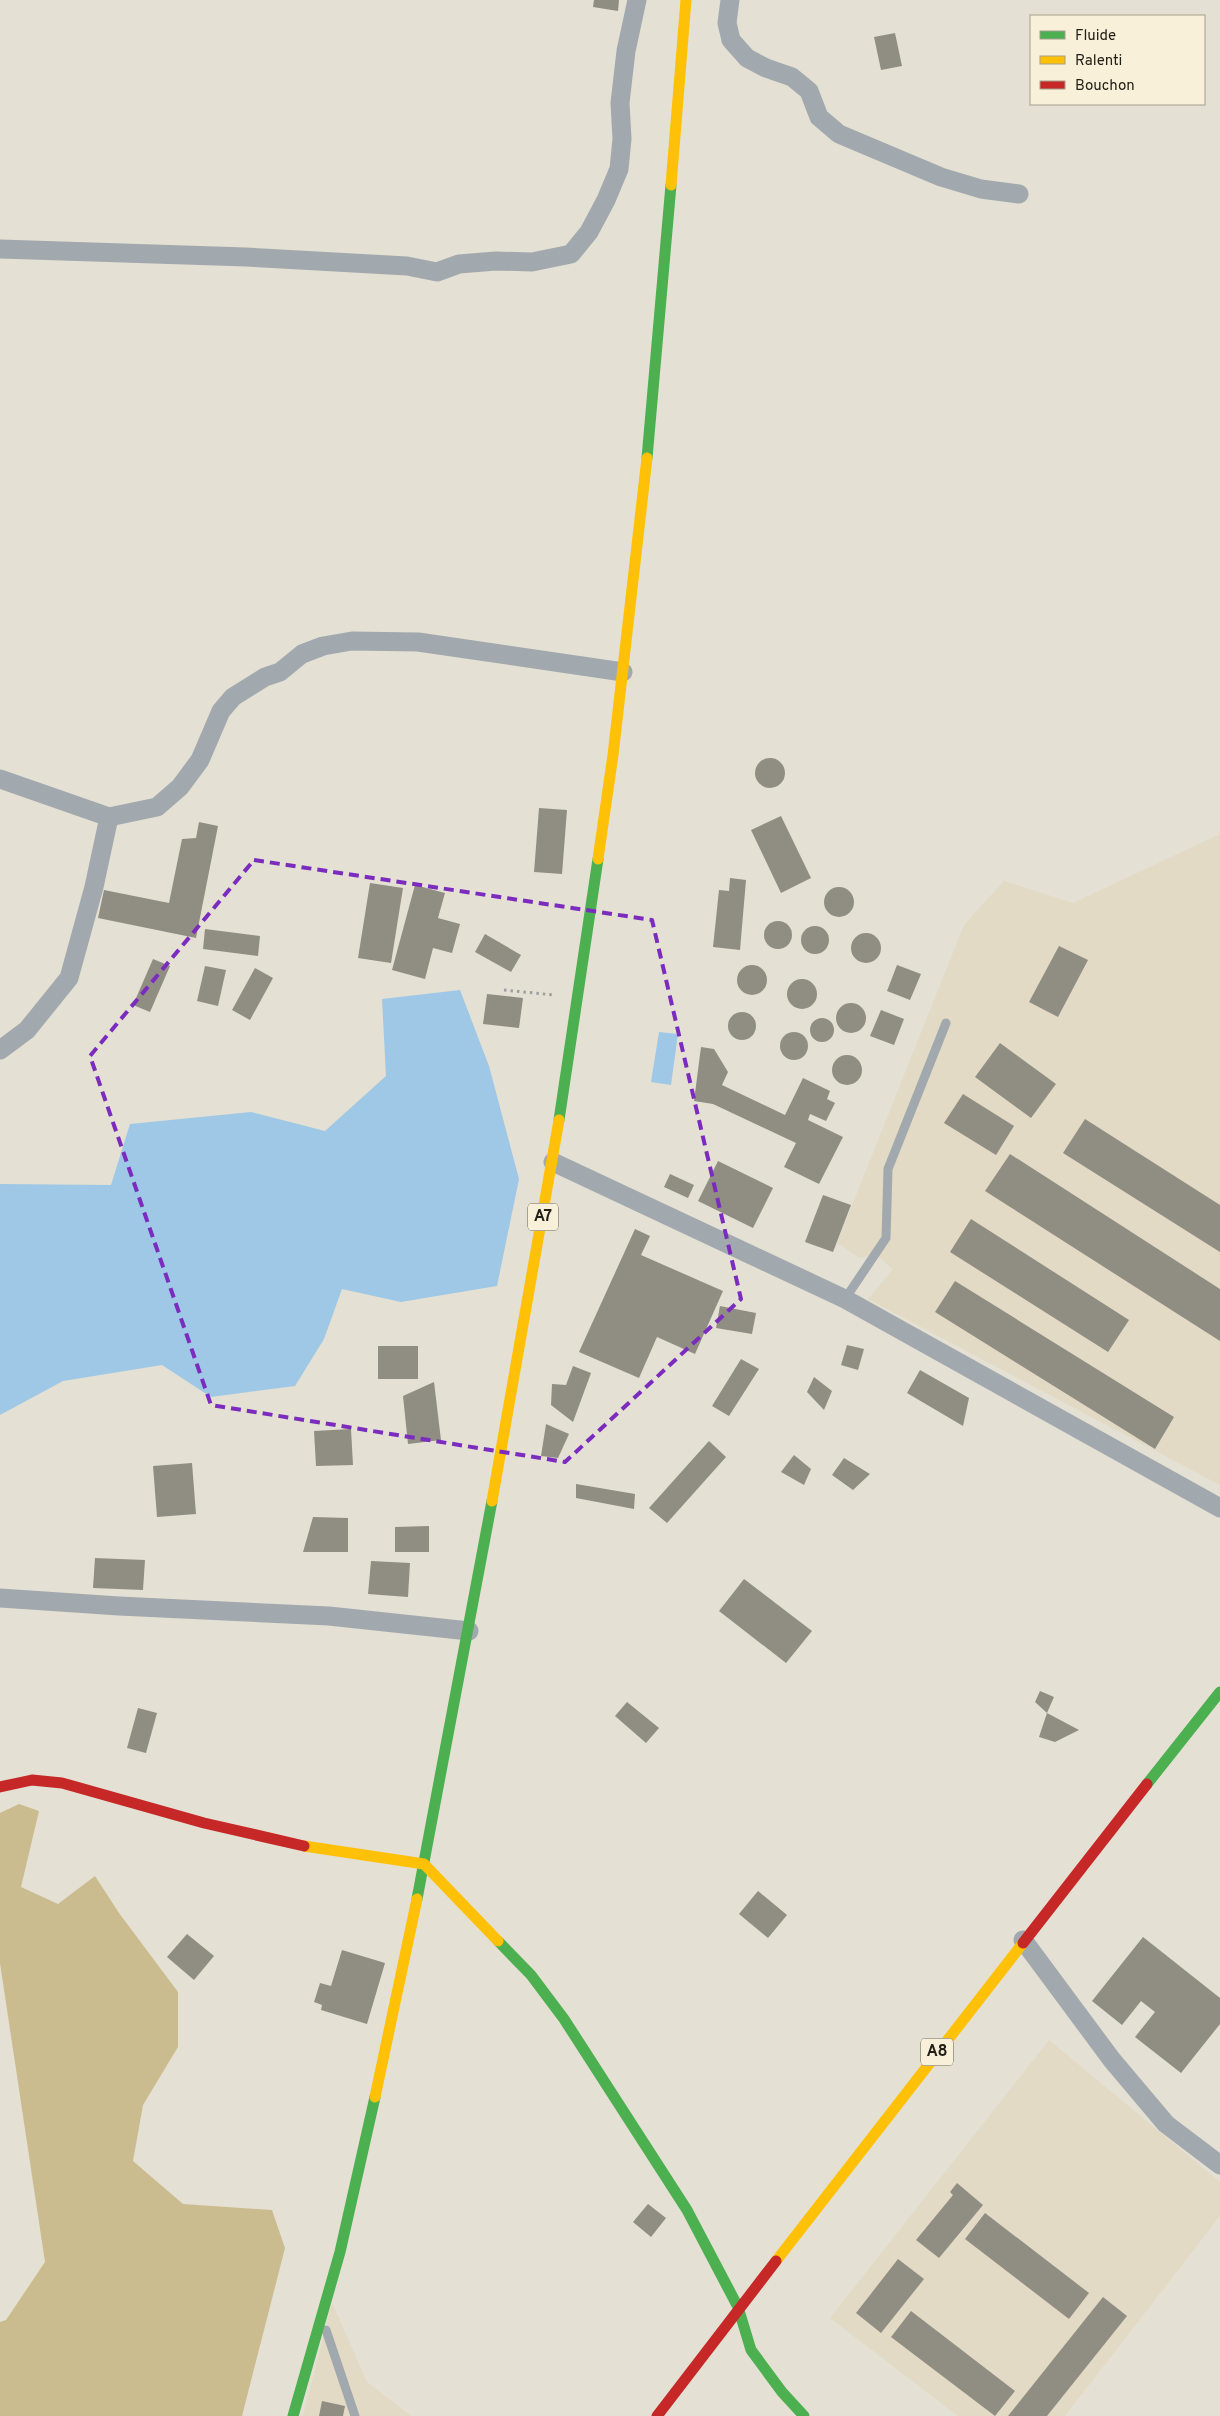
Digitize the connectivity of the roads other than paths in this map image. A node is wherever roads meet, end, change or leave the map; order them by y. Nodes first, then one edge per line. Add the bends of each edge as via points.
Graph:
1 (637, 0) edge
2 (686, 0) edge
3 (730, 0) edge
4 (1019, 194) dead end
5 (0, 249) edge
6 (623, 672) junction
7 (0, 779) edge
8 (109, 817) junction
9 (946, 1023) dead end
10 (0, 1050) edge
11 (553, 1162) junction
12 (845, 1299) junction
13 (1220, 1508) edge
14 (0, 1598) edge
15 (469, 1631) junction
16 (1220, 1692) edge
17 (0, 1786) edge
18 (424, 1864) junction
19 (1023, 1940) junction
20 (1220, 2165) edge
21 (738, 2307) junction
22 (321, 2315) junction
23 (293, 2416) edge
24 (354, 2416) edge
25 (657, 2416) edge
26 (804, 2416) edge

1 - 5 street via 623,77 619,169 589,232 571,254 532,262 460,264 437,272 407,266 246,257
2 - 6 main road, A7 via 652,413
3 - 4 street via 727,23 731,40 747,58 792,77 808,91 819,117 839,134 942,177
6 - 8 street via 418,642 352,641 323,646 302,654 280,672 265,677 233,697 221,711 200,760 180,787 157,807
6 - 11 main road, A7
7 - 8 street
8 - 10 street via 69,978 27,1030
9 - 12 lane via 888,1169 886,1238
11 - 12 street
11 - 15 main road, A7
12 - 13 street
14 - 15 street via 329,1616
15 - 18 main road, A7
16 - 19 main road, A8
17 - 18 main road via 32,1780 62,1783 204,1823 302,1846
18 - 21 main road via 531,1975 564,2019 687,2210
18 - 22 main road, A7 via 365,2147
19 - 20 street via 1112,2060 1166,2124
19 - 21 main road, A8
21 - 25 main road, A8
21 - 26 main road via 750,2350
22 - 23 main road, A7
22 - 24 lane

